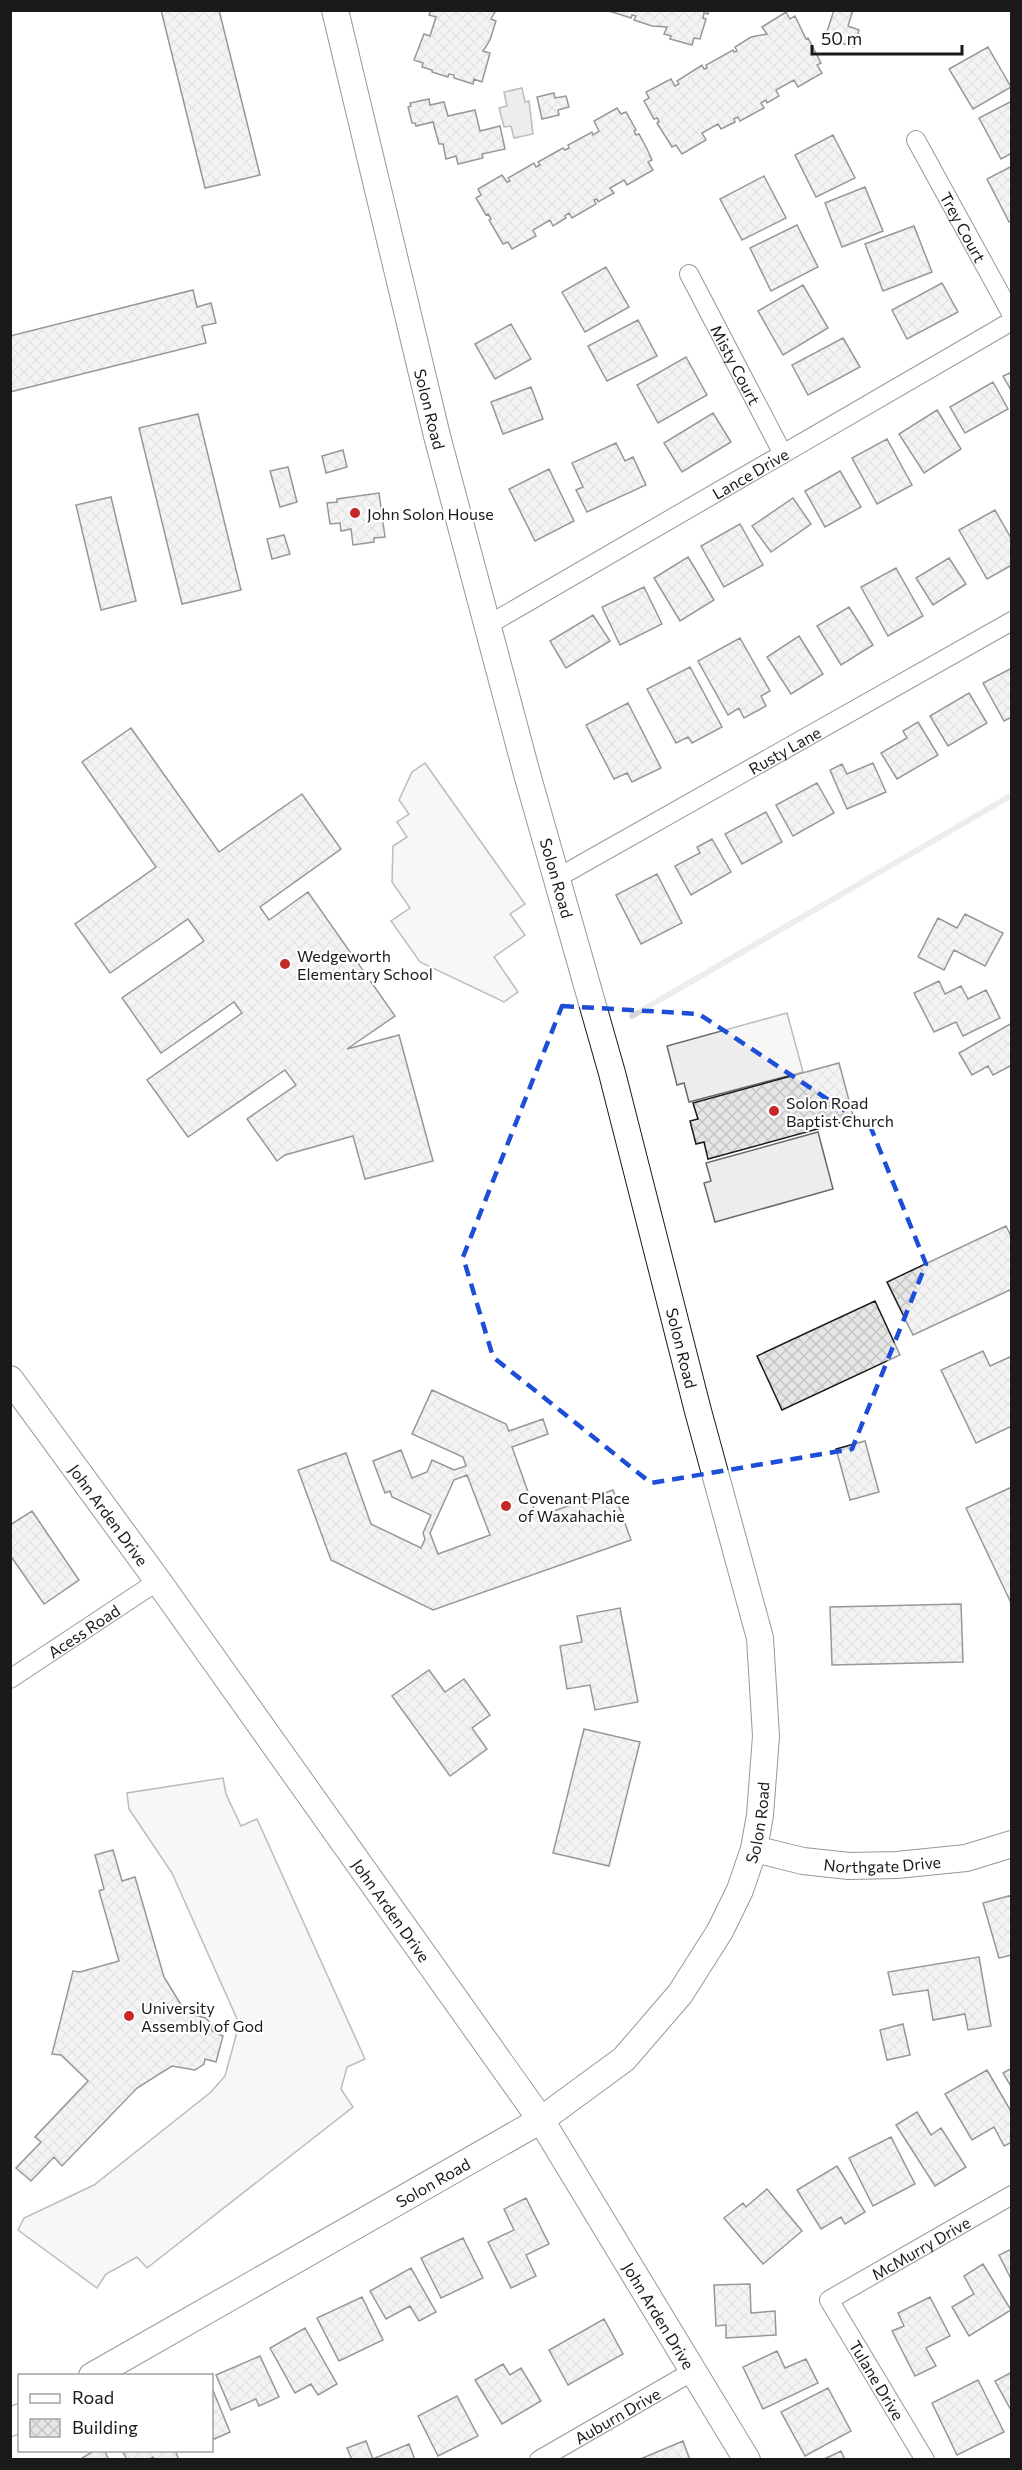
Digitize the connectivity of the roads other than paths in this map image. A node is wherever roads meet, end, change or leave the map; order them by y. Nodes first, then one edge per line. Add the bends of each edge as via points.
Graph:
1 (335, 10) edge
2 (916, 140) dead end
3 (689, 274) dead end
4 (1011, 315) edge
5 (1011, 321) edge
6 (783, 454) junction
7 (1011, 621) edge
8 (488, 625) junction
9 (557, 878) junction
10 (10, 1379) edge
11 (158, 1581) junction
12 (10, 1679) edge
13 (1011, 1844) edge
14 (754, 1849) junction
15 (541, 2121) junction
16 (1011, 2194) edge
17 (829, 2300) joint
18 (694, 2370) junction
19 (96, 2374) edge
20 (539, 2460) edge
21 (747, 2460) edge
22 (925, 2460) edge

1 - 8 main road, Solon Road via 402,294
2 - 4 street, Trey Court
3 - 6 street, Misty Court
5 - 6 street, Lance Drive
6 - 8 street, Lance Drive
7 - 9 street, Rusty Lane
8 - 9 main road, Solon Road
9 - 14 main road, Solon Road via 760,1638 766,1736
10 - 11 main road, John Arden Drive
11 - 12 street, Acess Road
11 - 15 main road, John Arden Drive
13 - 14 main road, Northgate Drive via 966,1858 849,1866 802,1861
14 - 15 main road, Solon Road via 720,1932 680,1995 624,2059
15 - 18 main road, John Arden Drive
15 - 19 main road, Solon Road
16 - 17 street, McMurry Drive
17 - 22 street, Tulane Drive
18 - 20 street, Auburn Drive
18 - 21 main road, John Arden Drive

